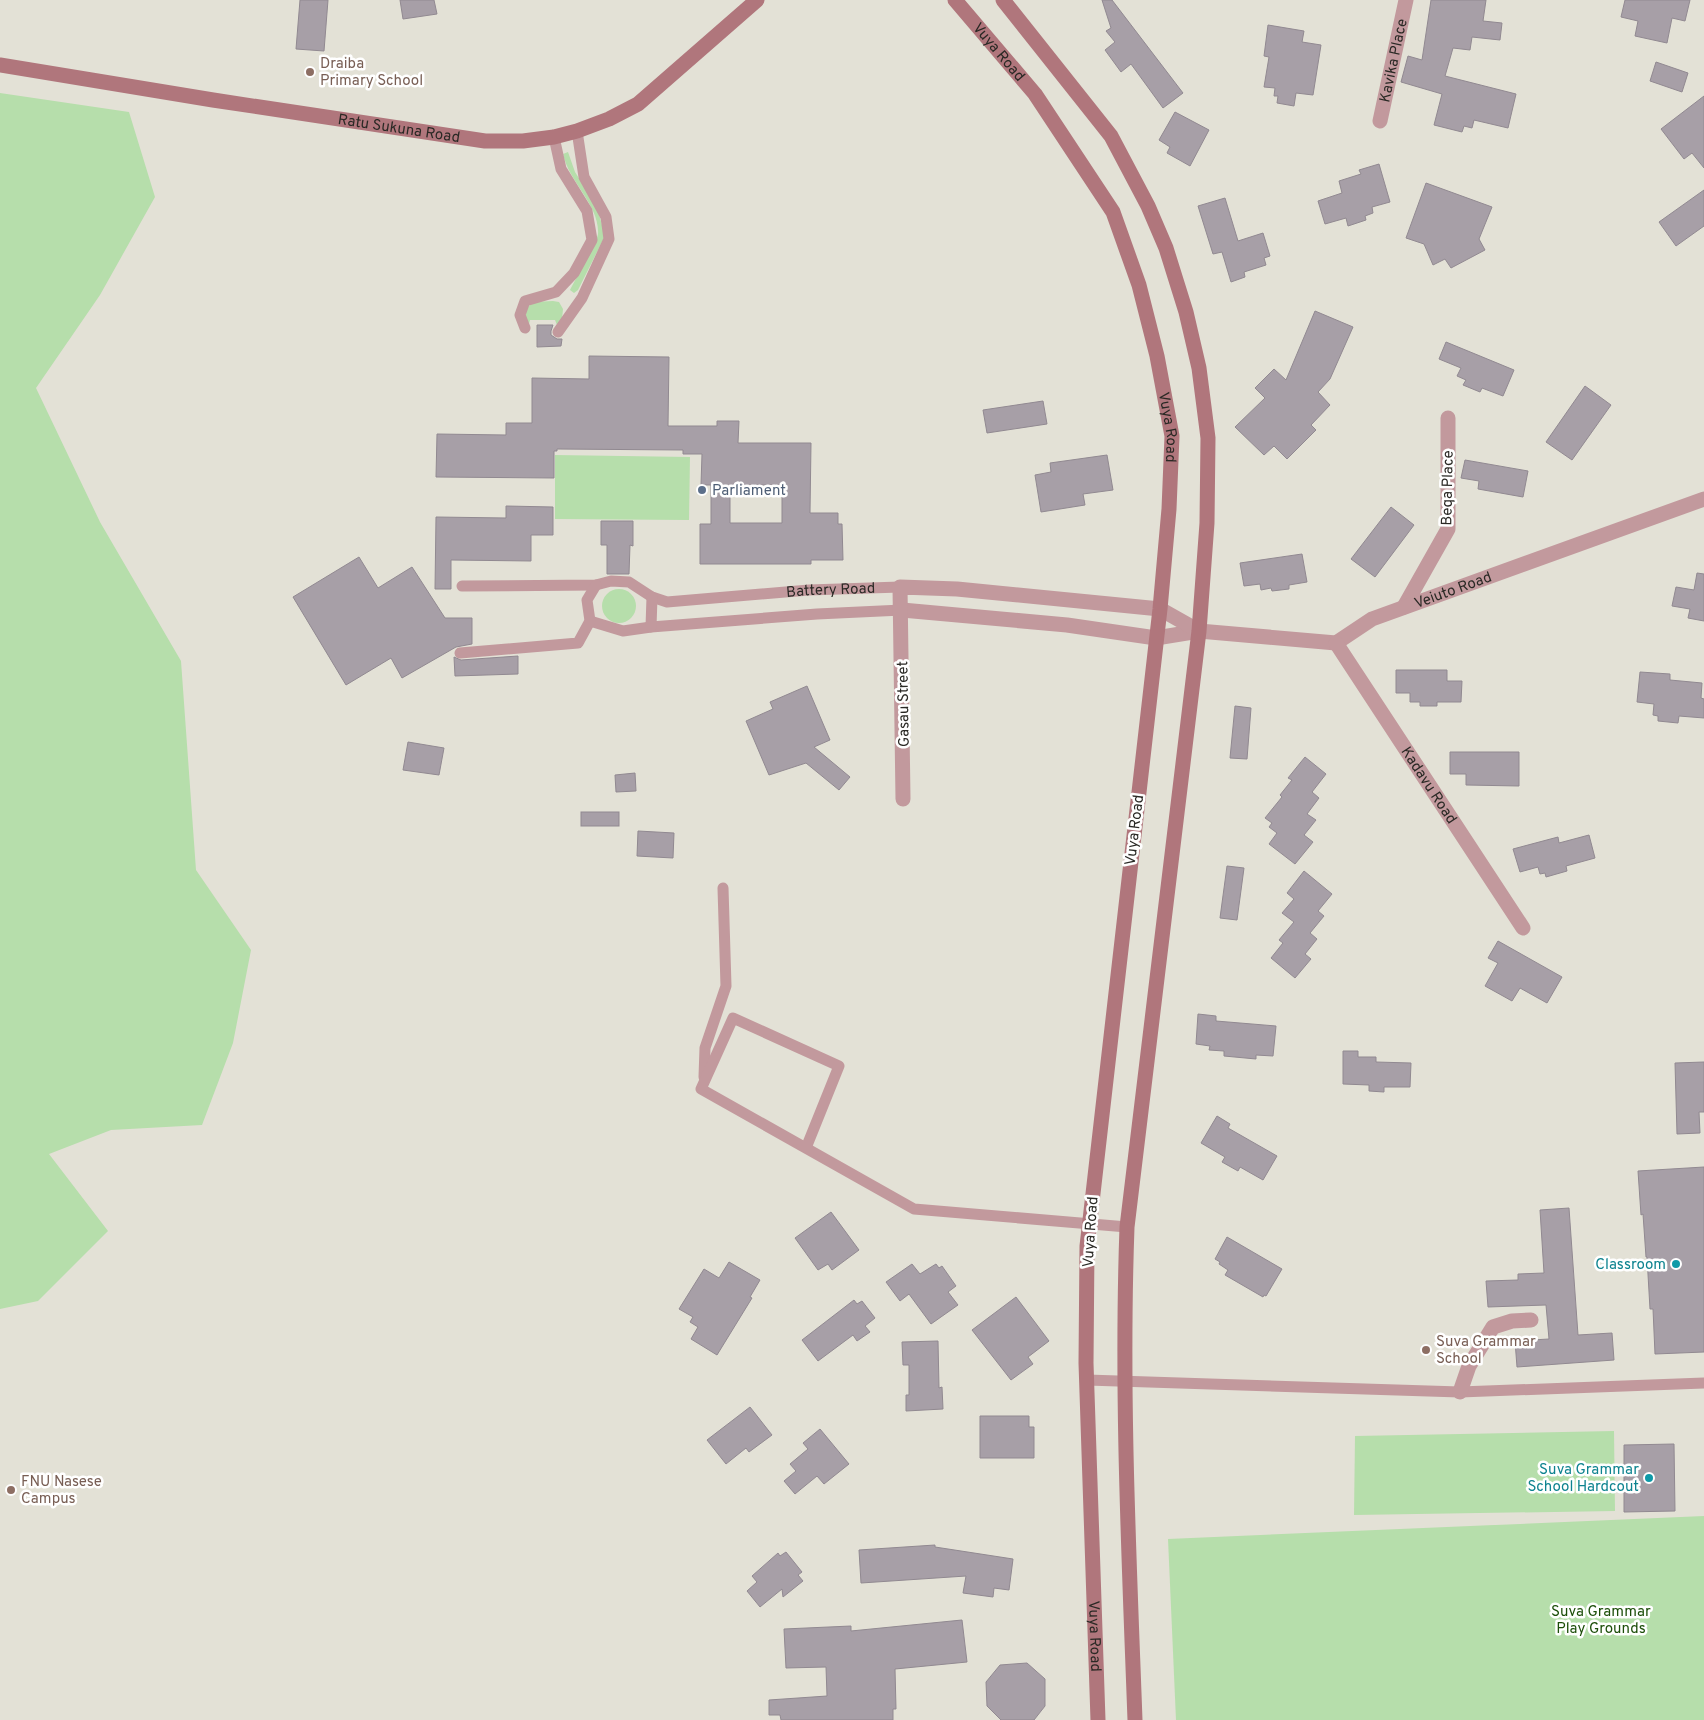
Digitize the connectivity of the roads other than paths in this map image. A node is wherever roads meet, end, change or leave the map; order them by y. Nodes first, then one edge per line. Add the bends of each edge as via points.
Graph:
1 (756, 0) edge
2 (954, 0) edge
3 (1004, 0) edge
4 (1406, 0) edge
5 (0, 65) edge
6 (1380, 121) dead end
7 (577, 131) junction
8 (554, 137) junction
9 (524, 328) dead end
10 (558, 332) dead end
11 (1448, 418) dead end
12 (1704, 499) edge
13 (596, 584) junction
14 (462, 586) dead end
15 (900, 587) junction
16 (652, 597) junction
17 (1404, 607) junction
18 (1160, 609) junction
19 (902, 610) junction
20 (590, 621) junction
21 (651, 627) junction
22 (1199, 631) junction
23 (1156, 638) junction
24 (1336, 643) junction
25 (460, 653) dead end
26 (903, 799) dead end
27 (723, 888) dead end
28 (1523, 928) dead end
29 (704, 1082) junction
30 (806, 1148) junction
31 (1089, 1224) junction
32 (1127, 1227) junction
33 (1531, 1320) dead end
34 (1087, 1380) junction
35 (1125, 1381) junction
36 (1704, 1383) edge
37 (1460, 1392) junction
38 (1098, 1720) edge
39 (1135, 1720) edge

1 - 7 main road, Ratu Sukuna Road via 638,104
2 - 18 main road, Vuya Road via 1035,94 1113,212 1139,285 1158,356 1172,436
3 - 22 main road via 1111,136 1166,248 1186,312 1199,368 1208,438 1207,522
4 - 6 street, Kavika Place
5 - 8 main road, Ratu Sukuna Road via 485,141
7 - 8 main road, Ratu Sukuna Road
7 - 10 lane via 584,177 606,217 609,239 582,298
8 - 9 lane via 560,169 587,211 592,240 574,273 556,292 526,301 520,315
11 - 17 street, Beqa Place via 1448,529
12 - 17 street, Veiuto Road
13 - 14 lane, Battery Road
13 - 16 lane, Battery Road via 629,582
13 - 20 lane via 588,600
15 - 16 lane, Battery Road via 809,590 667,602
15 - 18 street, Battery Road via 957,589
15 - 19 street, Gasau Street
16 - 21 lane
17 - 24 street, Veiuto Road via 1372,619
18 - 22 street, Battery Road
18 - 23 main road, Vuya Road
19 - 21 lane, Battery Road
19 - 23 street, Battery Road via 1067,625
19 - 26 street, Gasau Street
20 - 21 lane, Battery Road via 623,631
20 - 25 lane via 578,643
22 - 23 street, Battery Road
22 - 24 street
22 - 32 main road
23 - 31 main road, Vuya Road
24 - 28 street, Kadavu Road
27 - 29 lane via 726,986 705,1048
29 - 30 lane via 701,1089
29 - 30 lane via 733,1018 839,1066
30 - 31 lane via 914,1209
31 - 32 lane
31 - 34 main road, Vuya Road
32 - 35 main road
33 - 37 street via 1493,1327 1469,1366
34 - 35 lane
34 - 38 main road, Vuya Road
35 - 37 lane
35 - 39 main road
36 - 37 lane

